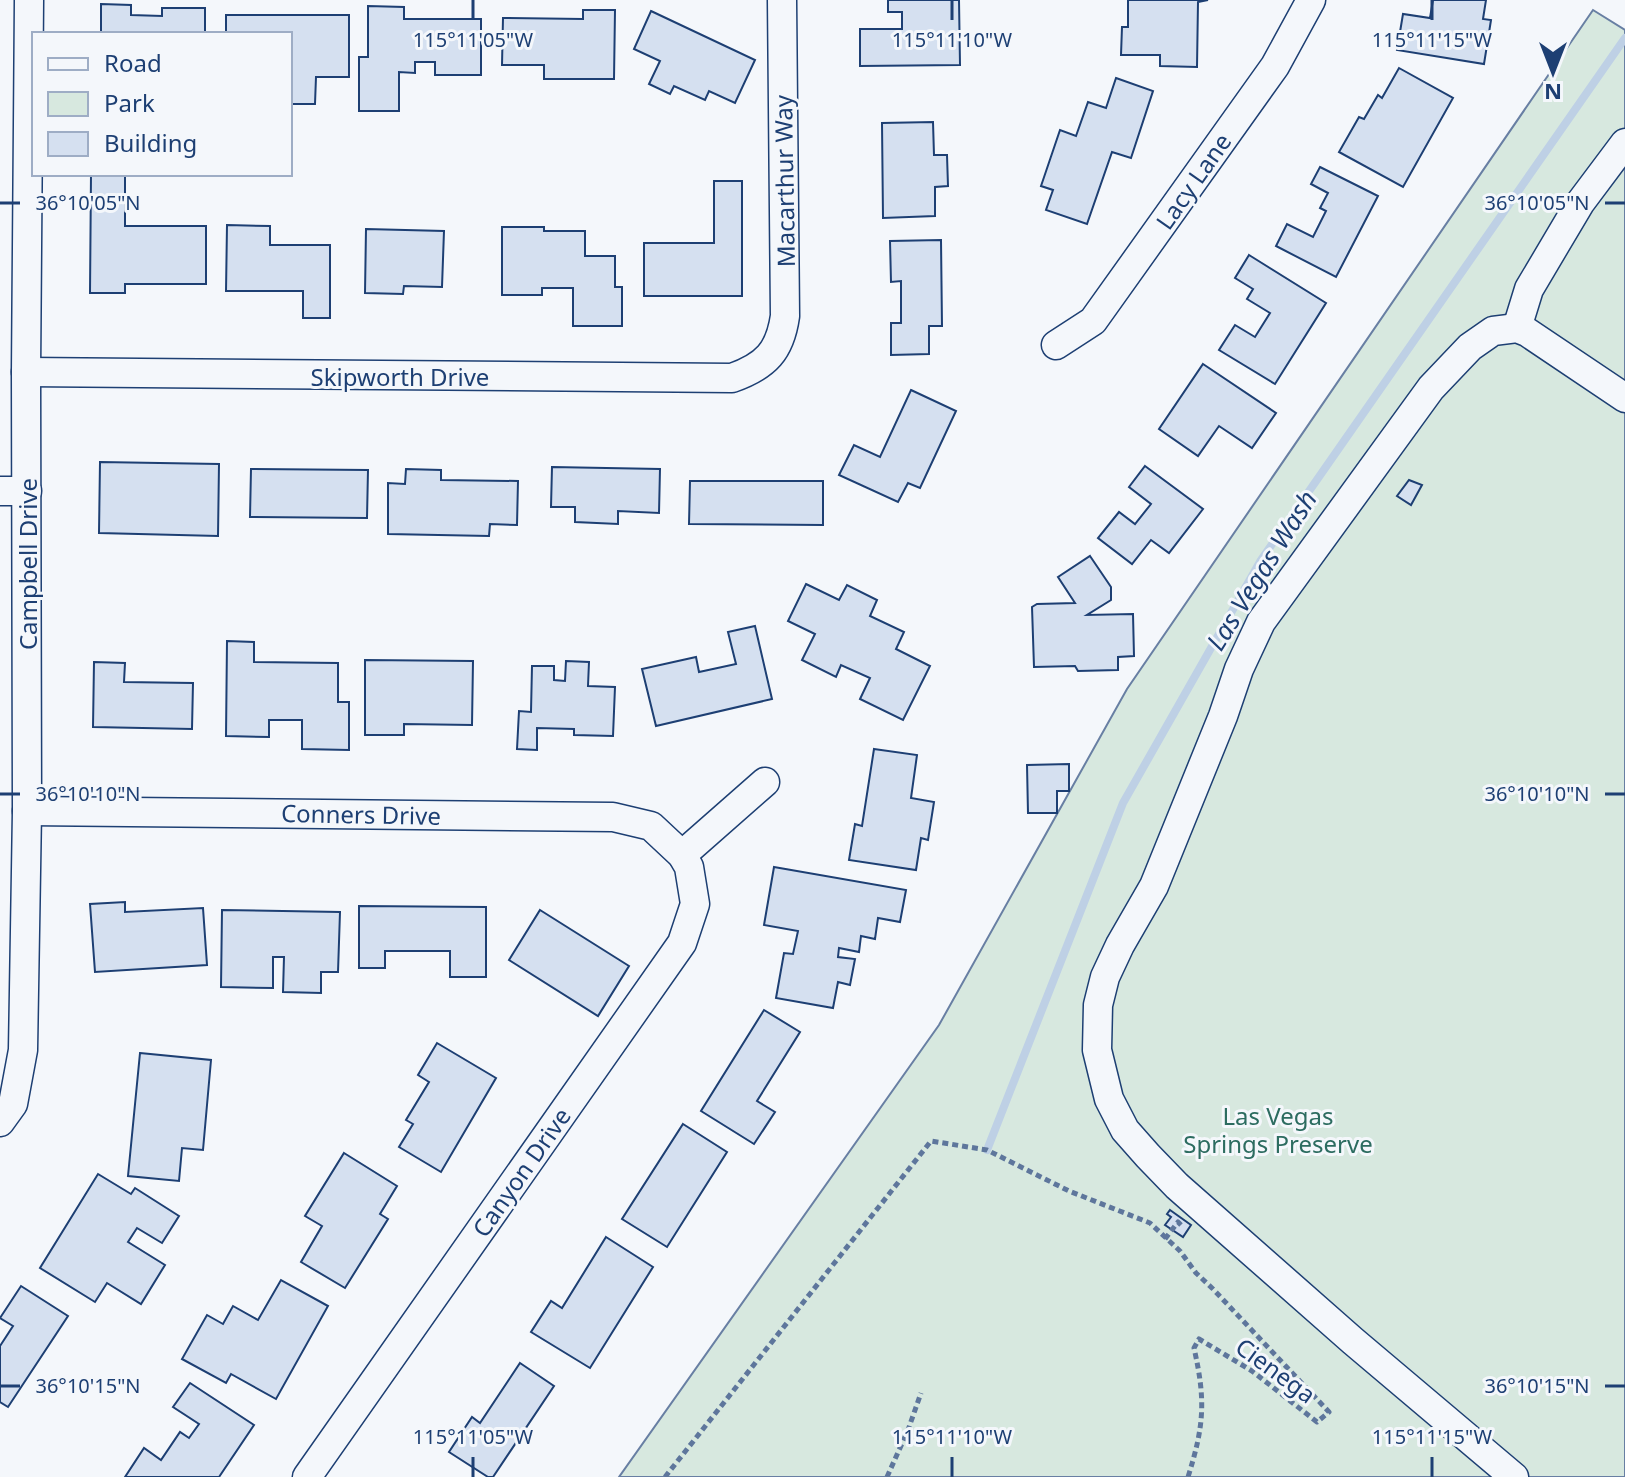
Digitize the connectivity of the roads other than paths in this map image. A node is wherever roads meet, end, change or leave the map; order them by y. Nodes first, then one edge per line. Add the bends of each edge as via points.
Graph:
1 (29, 0) edge
2 (782, 0) edge
3 (1311, 0) edge
4 (1625, 143) edge
5 (1517, 328) junction
6 (1056, 345) dead end
7 (769, 358) joint
8 (26, 372) junction
9 (1625, 398) edge
10 (13, 491) edge
11 (14, 755) edge
12 (765, 782) dead end
13 (27, 811) junction
14 (682, 855) junction
15 (0, 1122) edge
16 (307, 1477) edge
17 (1514, 1477) edge

1 - 8 street, Campbell Drive
2 - 7 street, Macarthur Way via 785,316 782,338
3 - 6 street, Lacy Lane via 1275,66 1093,321
4 - 5 street via 1580,203 1529,289
5 - 9 street
5 - 17 street via 1493,331 1470,347 1431,388 1261,622 1154,886 1105,977 1097,1050 1109,1099 1125,1130 1157,1166
7 - 8 street, Skipworth Drive via 732,378
8 - 10 street, Campbell Drive
10 - 11 street, Campbell Drive
11 - 13 street, Campbell Drive
12 - 14 street
13 - 14 street, Conners Drive via 613,817 651,826
13 - 15 street, Campbell Drive via 23,1050 13,1104
14 - 16 street, Canyon Drive via 695,904 682,943

